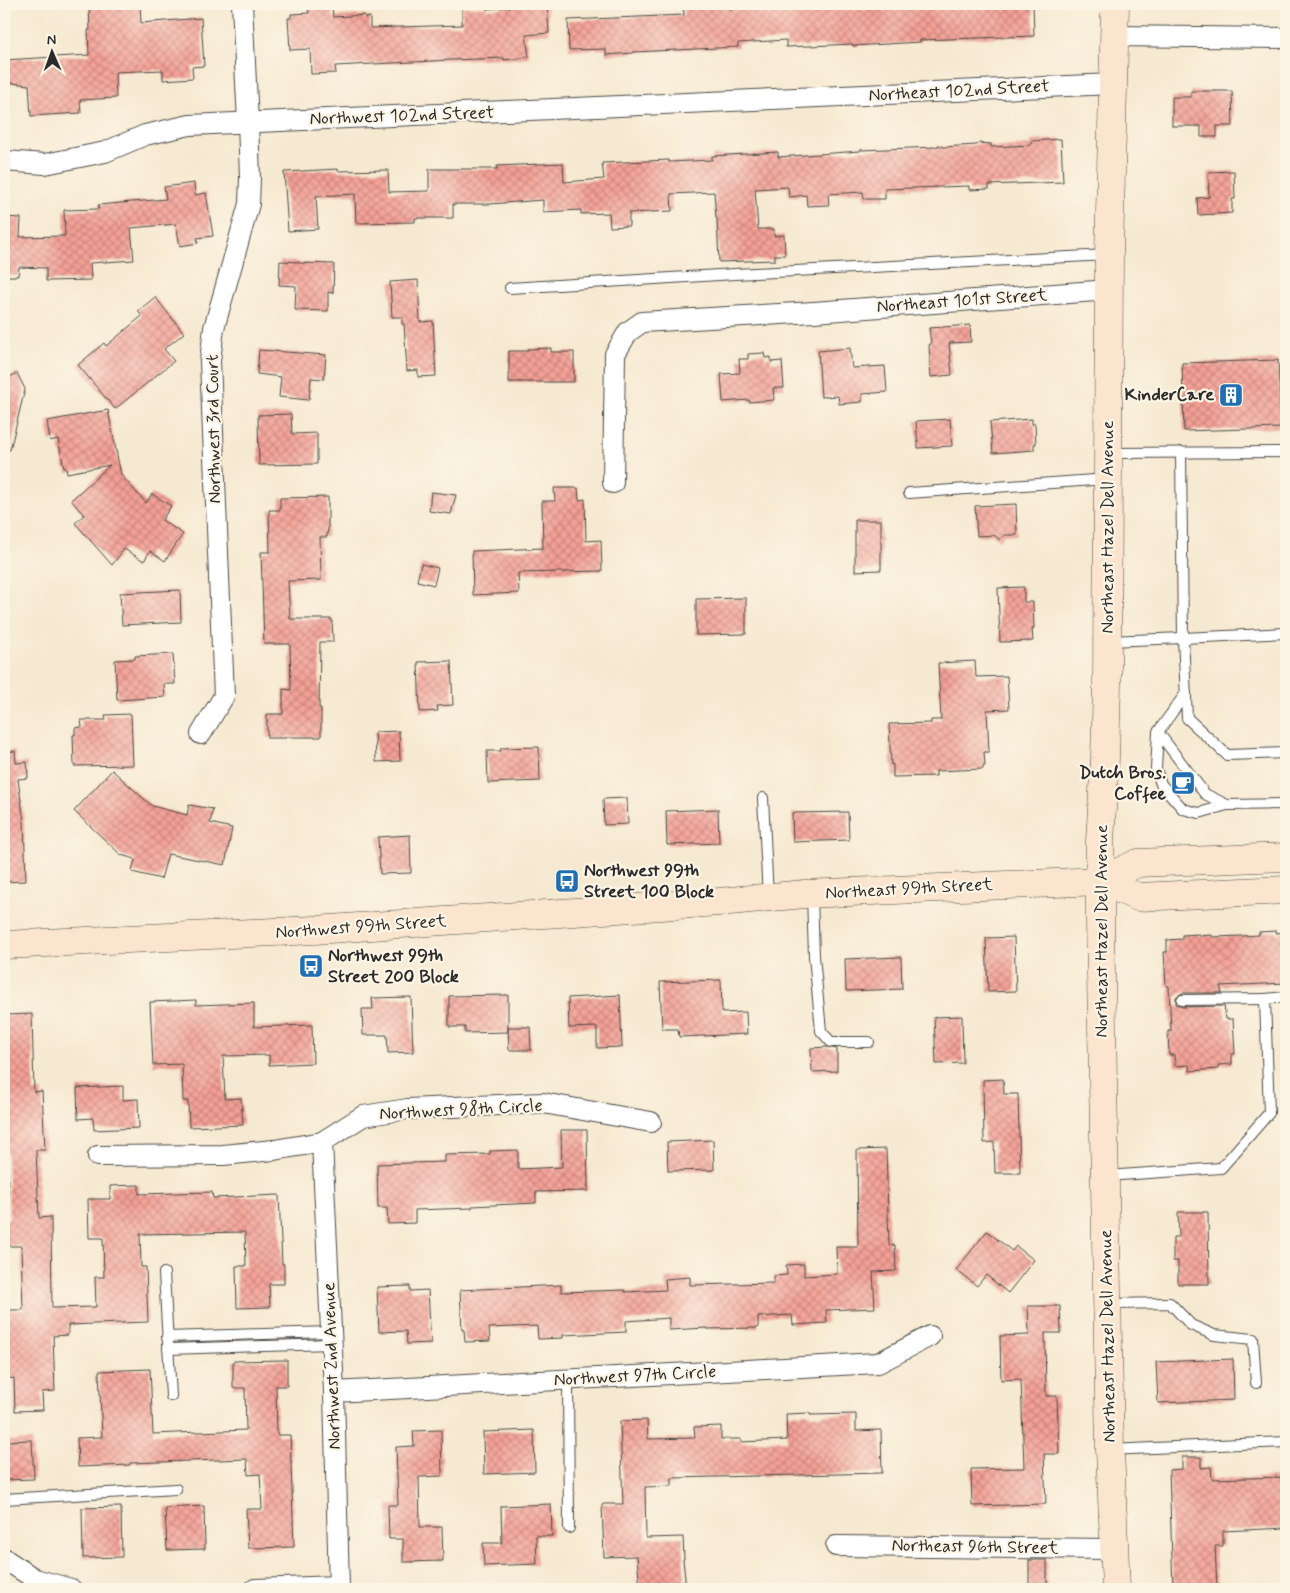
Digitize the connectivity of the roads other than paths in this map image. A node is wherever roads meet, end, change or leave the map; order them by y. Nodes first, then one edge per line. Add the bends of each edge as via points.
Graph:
1 (242, 4) edge
2 (1115, 4) edge
3 (1114, 36) junction
4 (1286, 38) edge
5 (1113, 84) junction
6 (805, 98) joint
7 (248, 122) junction
8 (4, 161) edge
9 (1109, 255) junction
10 (510, 288) dead end
11 (1109, 290) junction
12 (1108, 452) junction
13 (1181, 452) junction
14 (1286, 452) edge
15 (1108, 479) junction
16 (613, 484) dead end
17 (909, 493) dead end
18 (1286, 633) edge
19 (1183, 638) junction
20 (1107, 641) junction
21 (1186, 693) junction
22 (1158, 732) junction
23 (201, 734) dead end
24 (1286, 753) edge
25 (763, 798) dead end
26 (1286, 804) edge
27 (1227, 806) junction
28 (1286, 857) edge
29 (1100, 881) junction
30 (1286, 890) edge
31 (812, 894) junction
32 (768, 898) junction
33 (719, 902) joint
34 (4, 945) edge
35 (1286, 997) edge
36 (1265, 999) junction
37 (1182, 1000) dead end
38 (869, 1042) dead end
39 (651, 1122) dead end
40 (322, 1142) junction
41 (98, 1156) dead end
42 (1105, 1176) junction
43 (164, 1273) dead end
44 (1108, 1304) junction
45 (930, 1336) dead end
46 (167, 1337) junction
47 (331, 1338) junction
48 (168, 1349) junction
49 (568, 1379) junction
50 (1256, 1383) dead end
51 (334, 1392) junction
52 (171, 1396) dead end
53 (1286, 1442) edge
54 (1110, 1450) junction
55 (176, 1489) dead end
56 (4, 1499) edge
57 (569, 1528) dead end
58 (836, 1546) dead end
59 (1114, 1549) junction
60 (4, 1558) edge
61 (339, 1588) edge
62 (72, 1589) edge
63 (255, 1589) edge
64 (1116, 1589) edge

1 - 7 street, Northwest 3rd Court
2 - 3 main road, Northeast Hazel Dell Avenue
3 - 4 street
3 - 5 main road, Northeast Hazel Dell Avenue
5 - 6 street, Northeast 102nd Street
5 - 9 main road, Northeast Hazel Dell Avenue
6 - 7 street, Northwest 102nd Street
7 - 8 street, Northwest 102nd Street via 190,125 145,135 105,152 45,164
7 - 23 street, Northwest 3rd Court via 248,204 214,328 210,361 224,696
9 - 10 lane
9 - 11 main road, Northeast Hazel Dell Avenue
11 - 12 main road, Northeast Hazel Dell Avenue
11 - 16 street, Northeast 101st Street via 642,322 628,332 615,354
12 - 13 lane
12 - 15 main road, Northeast Hazel Dell Avenue
13 - 14 lane
13 - 19 lane
15 - 17 lane
15 - 20 main road, Northeast Hazel Dell Avenue
18 - 19 lane
19 - 20 lane
19 - 21 lane
20 - 29 main road, Northeast Hazel Dell Avenue
21 - 22 lane
21 - 24 lane via 1187,718 1227,755
22 - 27 lane via 1205,794
22 - 27 lane via 1156,768 1161,784 1184,810 1199,813
25 - 32 lane
26 - 27 lane
28 - 29 main road, Northeast 99th Street via 1138,863
29 - 30 main road, Northeast 99th Street via 1138,897
29 - 31 main road, Northeast 99th Street
29 - 42 main road, Northeast Hazel Dell Avenue
31 - 32 main road, Northeast 99th Street
31 - 38 lane via 821,1031 831,1042
32 - 33 main road, Northeast 99th Street
33 - 34 main road, Northwest 99th Street via 315,930
35 - 36 lane
36 - 37 lane
36 - 42 lane via 1269,1113 1221,1168
39 - 40 street, Northwest 98th Circle via 543,1103 408,1109 363,1116
40 - 41 street, Northwest 98th Circle via 223,1155
40 - 47 street, Northwest 2nd Avenue
42 - 44 main road, Northeast Hazel Dell Avenue
43 - 46 lane
44 - 50 lane via 1170,1304 1191,1325 1214,1334 1253,1339
44 - 54 main road, Northeast Hazel Dell Avenue
45 - 49 street, Northwest 97th Circle via 878,1363
46 - 47 lane
46 - 48 lane
47 - 48 lane
47 - 51 street, Northwest 2nd Avenue
48 - 52 lane
49 - 51 street, Northwest 97th Circle
49 - 57 lane
51 - 61 street, Northwest 2nd Avenue
53 - 54 lane
54 - 59 main road, Northeast Hazel Dell Avenue
55 - 56 lane
58 - 59 street, Northeast 96th Street
59 - 64 main road, Northeast Hazel Dell Avenue
60 - 62 street via 35,1580
61 - 63 street

